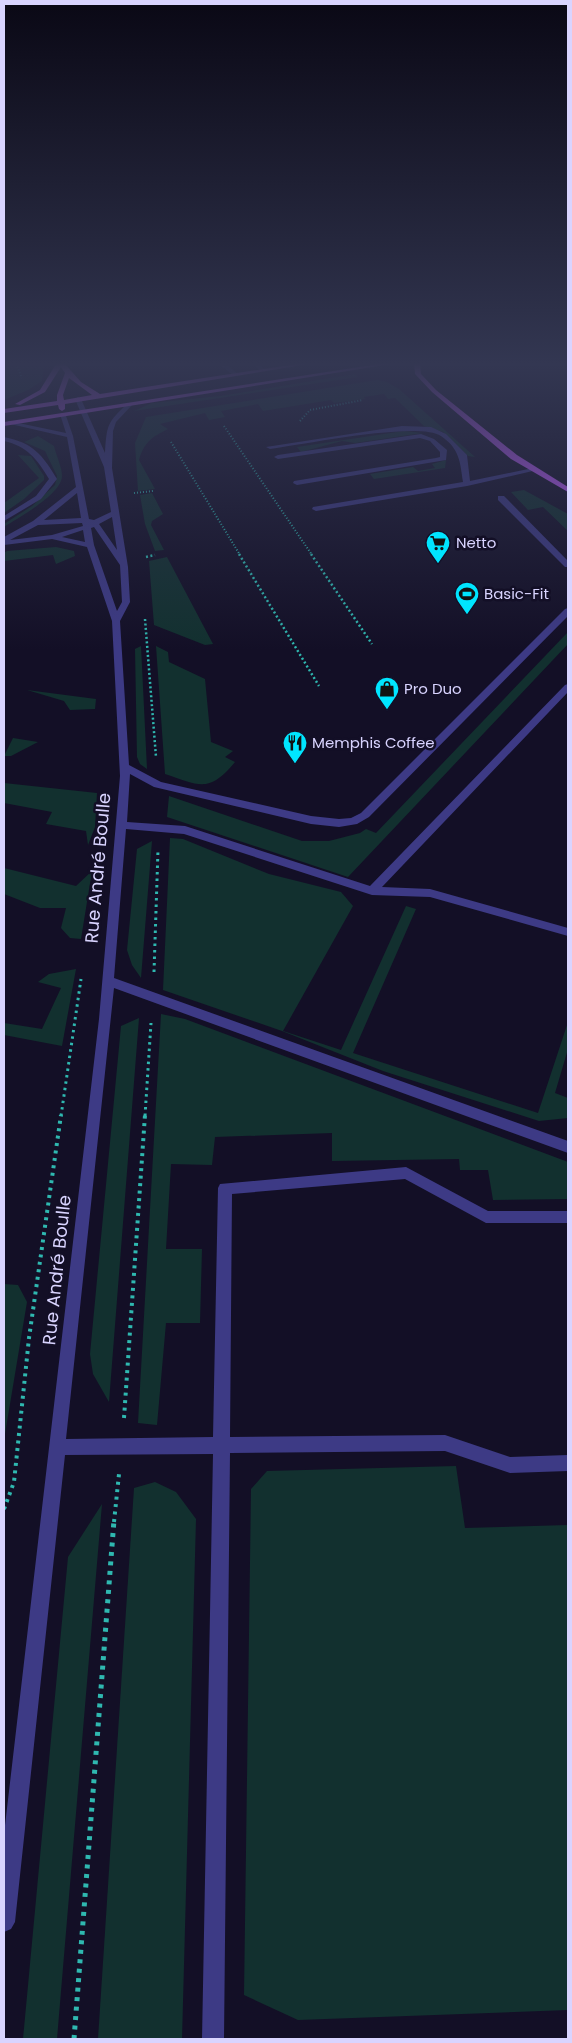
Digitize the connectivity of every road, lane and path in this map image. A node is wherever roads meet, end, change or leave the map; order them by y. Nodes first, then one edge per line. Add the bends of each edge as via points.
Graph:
1 (41, 459) edge
2 (75, 459) edge
3 (104, 459) edge
4 (108, 459) edge
5 (182, 459) edge
6 (247, 459) edge
7 (439, 459) edge
8 (464, 459) edge
9 (517, 459) edge
10 (108, 468) junction
11 (533, 470) junction
12 (297, 483) dead end
13 (467, 484) junction
14 (130, 485) dead end
15 (80, 487) junction
16 (568, 490) edge
17 (153, 491) dead end
18 (132, 494) junction
19 (501, 498) dead end
20 (134, 502) dead end
21 (316, 509) dead end
22 (115, 513) junction
23 (4, 519) edge
24 (36, 523) junction
25 (89, 524) junction
26 (52, 536) junction
27 (4, 542) edge
28 (90, 545) junction
29 (142, 549) dead end
30 (155, 555) dead end
31 (568, 564) edge
32 (124, 567) junction
33 (144, 611) dead end
34 (568, 611) edge
35 (116, 621) junction
36 (372, 644) dead end
37 (319, 686) dead end
38 (568, 687) edge
39 (124, 766) junction
40 (158, 786) junction
41 (120, 824) junction
42 (159, 826) junction
43 (372, 891) junction
44 (568, 932) edge
45 (82, 972) dead end
46 (108, 981) junction
47 (152, 999) junction
48 (568, 1147) edge
49 (568, 1217) edge
50 (221, 1445) junction
51 (122, 1446) junction
52 (57, 1447) junction
53 (568, 1463) edge
54 (4, 1509) edge
55 (4, 1922) edge
56 (74, 2039) edge
57 (213, 2039) edge

1 - 23 street via 53,479 50,485 28,505
2 - 15 street, Rue André Boulle
3 - 10 street
4 - 10 street, Rue André Boulle
5 - 37 path
6 - 36 path
7 - 12 street
8 - 13 street
9 - 11 main road
10 - 22 street, Rue André Boulle
11 - 13 street
11 - 16 main road
13 - 21 street
14 - 18 path
15 - 24 street
15 - 25 street, Rue André Boulle
17 - 18 path
18 - 20 path
19 - 31 street
22 - 25 street
22 - 32 street, Rue André Boulle
24 - 25 street
24 - 27 street
25 - 26 street
25 - 28 street, Rue André Boulle
25 - 32 street, Rue André Boulle
26 - 27 street
26 - 28 street
28 - 35 street, Rue André Boulle
29 - 30 path via 142,558
32 - 35 street, Rue André Boulle via 126,602
33 - 40 path
34 - 40 street via 365,814 352,821 339,824 311,820
35 - 39 street, Rue André Boulle
38 - 43 street
39 - 40 street
39 - 41 street, Rue André Boulle
41 - 42 street
41 - 46 street, Rue André Boulle
42 - 43 street via 185,830
42 - 47 path
43 - 44 street via 430,893
45 - 54 path via 29,1338 14,1482
46 - 47 street
46 - 52 street, Rue André Boulle
47 - 48 street
47 - 51 path
49 - 50 street via 486,1217 406,1172 226,1188
50 - 51 street
50 - 53 street via 445,1443 510,1465
50 - 57 street
51 - 52 street
51 - 56 path
52 - 55 street, Rue André Boulle

